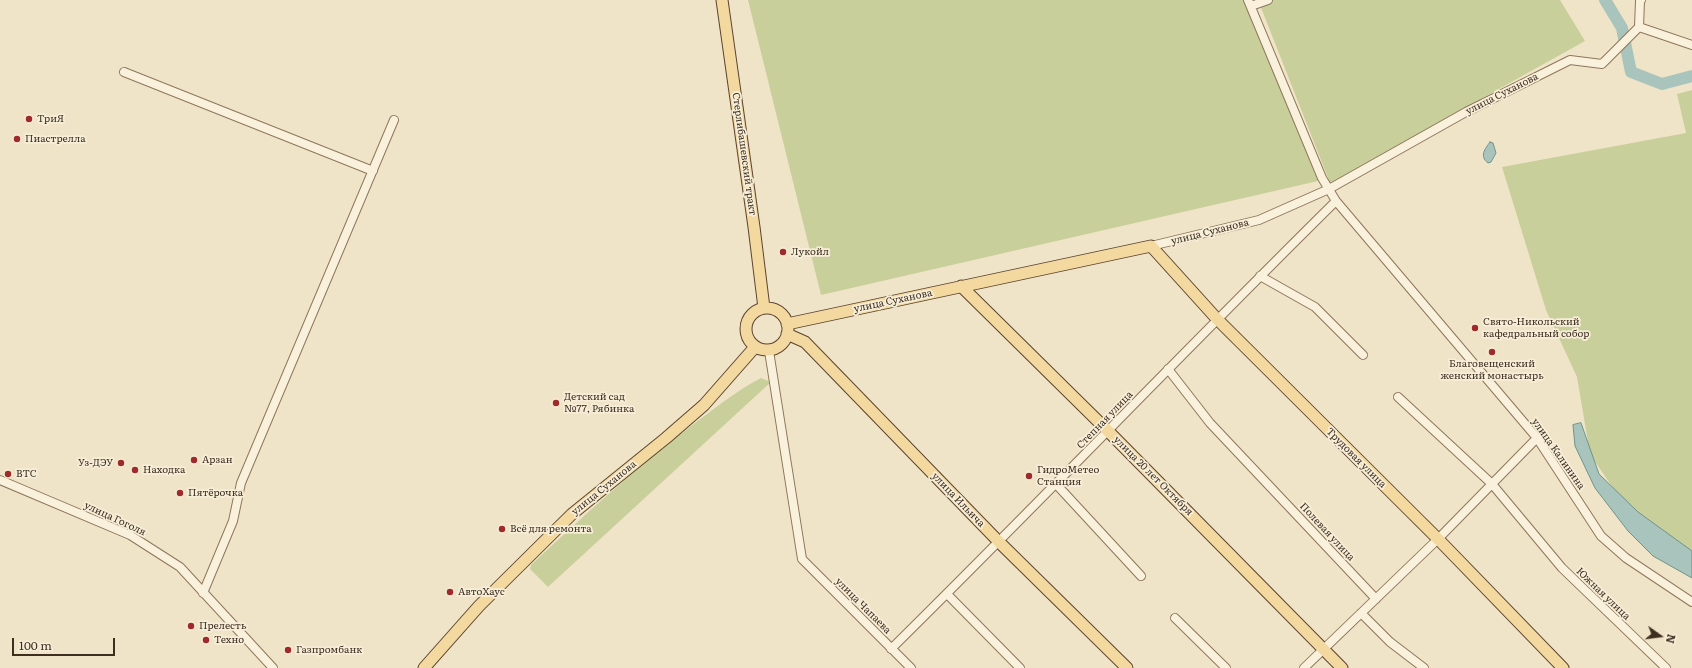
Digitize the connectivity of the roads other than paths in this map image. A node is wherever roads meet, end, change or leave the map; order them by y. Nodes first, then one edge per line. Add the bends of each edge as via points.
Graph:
1 (722, 0) edge
2 (1268, 0) edge
3 (1641, 0) edge
4 (1250, 3) edge
5 (1639, 26) junction
6 (1692, 46) edge
7 (124, 72) dead end
8 (394, 120) dead end
9 (373, 171) junction
10 (1329, 189) junction
11 (1336, 202) junction
12 (1151, 246) junction
13 (1260, 276) junction
14 (961, 286) junction
15 (764, 308) junction
16 (1217, 319) junction
17 (787, 329) junction
18 (755, 348) junction
19 (769, 351) junction
20 (1363, 355) dead end
21 (1168, 369) junction
22 (1398, 396) dead end
23 (1108, 431) junction
24 (1537, 438) junction
25 (0, 480) edge
26 (1056, 484) junction
27 (1492, 484) junction
28 (1438, 539) junction
29 (999, 542) junction
30 (1140, 576) dead end
31 (203, 594) junction
32 (947, 594) junction
33 (1376, 599) junction
34 (1692, 602) edge
35 (1361, 613) junction
36 (1175, 618) dead end
37 (892, 649) junction
38 (1323, 649) junction
39 (273, 668) edge
40 (424, 668) edge
41 (910, 668) edge
42 (1020, 668) edge
43 (1127, 668) edge
44 (1226, 668) edge
45 (1304, 668) edge
46 (1342, 668) edge
47 (1424, 668) edge
48 (1563, 668) edge
49 (1666, 668) edge

1 - 15 main road, Стерлибашевский тракт
2 - 4 street
3 - 5 street
4 - 10 street, улица Калинина via 1322,178
5 - 6 street
5 - 10 street, улица Суханова via 1602,64 1570,60 1466,112
7 - 9 street
8 - 9 street
9 - 31 street via 241,483 233,520
10 - 11 street, улица Калинина
10 - 12 street, улица Суханова via 1259,220
11 - 13 street, Степная улица
11 - 24 street, улица Калинина
12 - 14 main road, улица Суханова
12 - 16 main road, Трудовая улица
13 - 16 street, Степная улица
13 - 20 street via 1315,307
14 - 17 main road, улица Суханова
14 - 23 main road, улица 20 лет Октября
15 - 17 main road via 775,309 781,313
15 - 18 main road via 755,311 746,322 746,336
16 - 21 street, Степная улица
16 - 28 main road, Трудовая улица
17 - 19 main road via 782,345
17 - 29 main road, улица Ильича via 805,342
18 - 19 main road
18 - 40 main road, улица Суханова via 704,405 572,514 479,606
19 - 37 street, улица Чапаева via 802,559
21 - 23 street, Степная улица
21 - 33 street, Полевая улица via 1210,423
22 - 27 street
23 - 26 street, Степная улица
23 - 38 main road, улица 20 лет Октября
24 - 27 street
24 - 34 street, улица Калинина via 1601,536 1626,558
25 - 31 street, улица Гоголя via 130,535 180,567
26 - 29 street, Степная улица
26 - 30 street
27 - 28 street
27 - 49 street, Южная улица via 1562,568
28 - 33 street
28 - 48 main road, Трудовая улица
29 - 32 street, Степная улица
29 - 43 main road, улица Ильича
31 - 39 street, улица Гоголя
32 - 37 street, Степная улица
32 - 42 street
33 - 35 street
35 - 38 street
35 - 47 street via 1390,642
36 - 44 street
37 - 41 street, улица Чапаева
38 - 45 street
38 - 46 main road, улица 20 лет Октября

